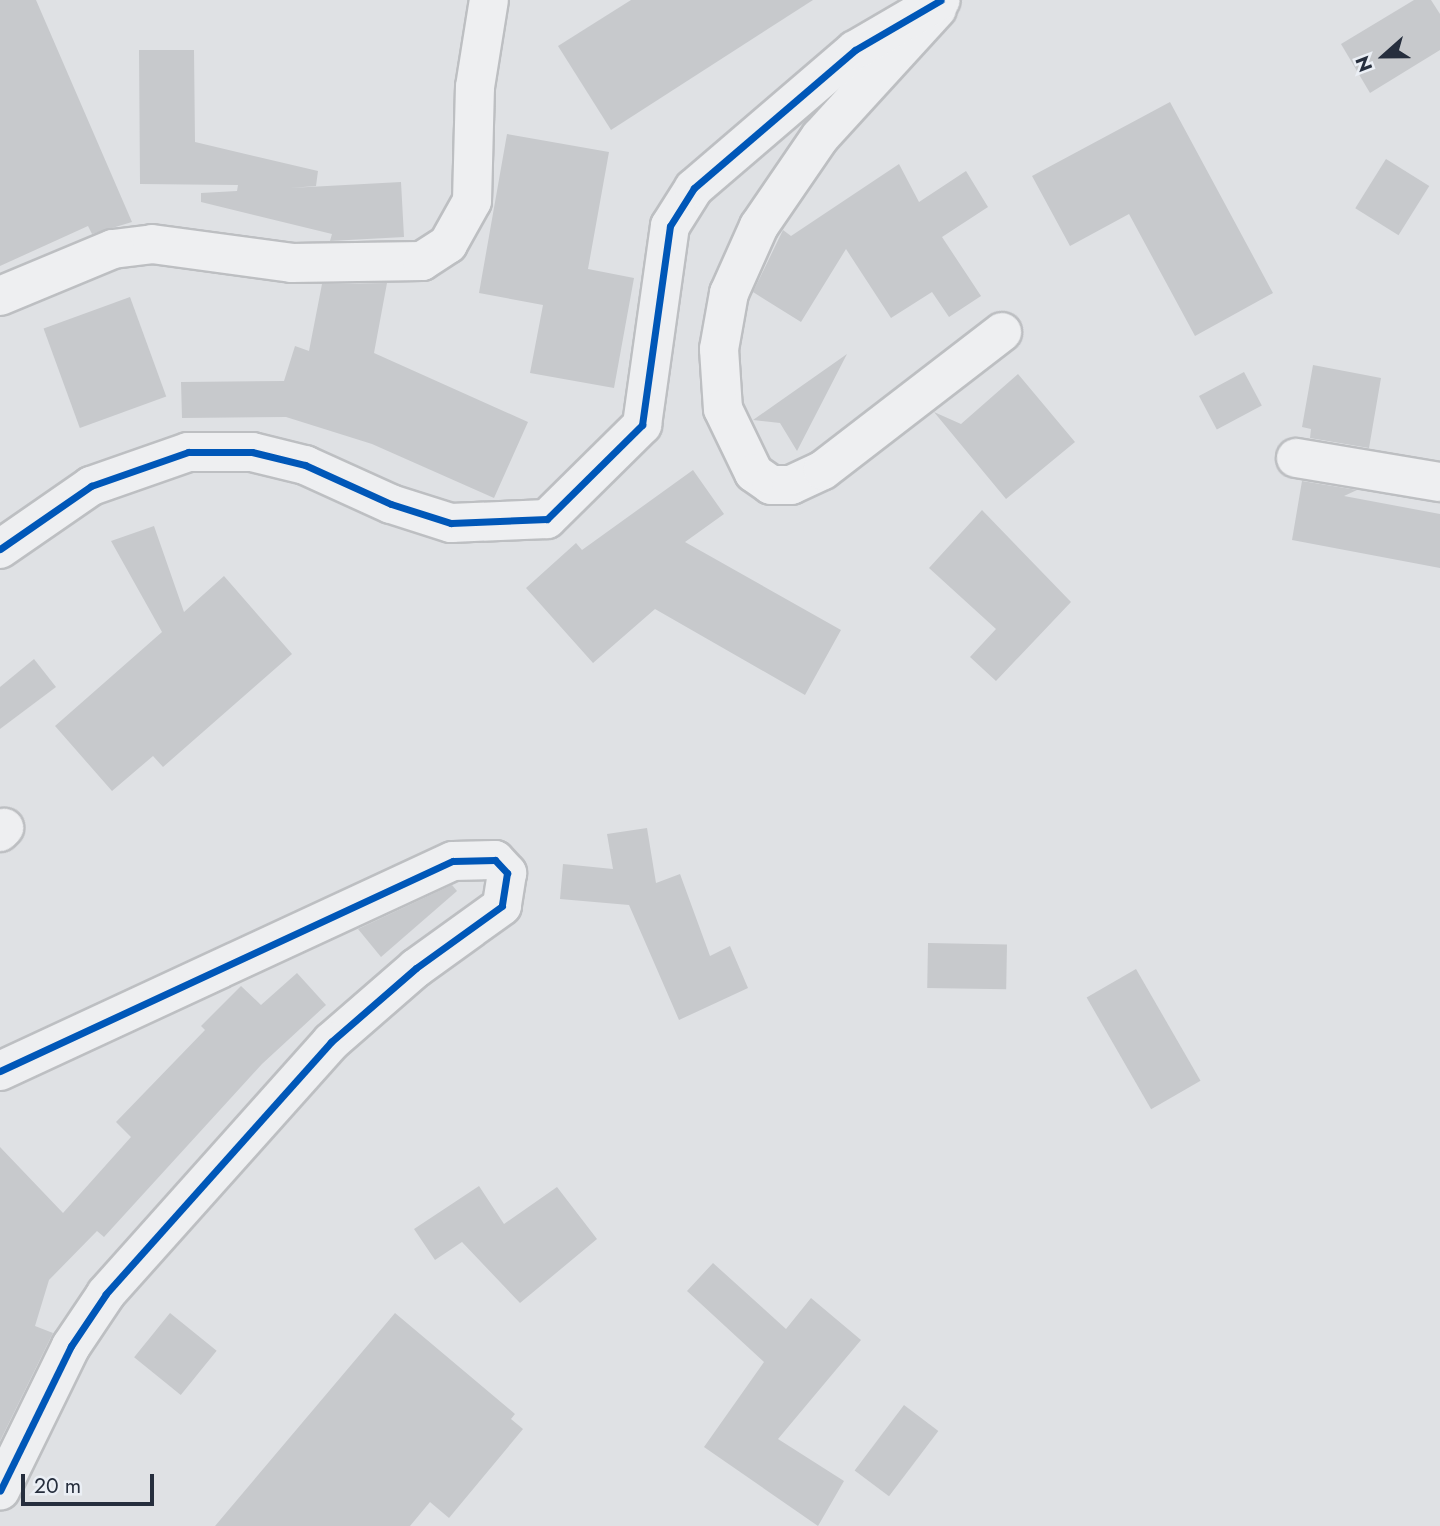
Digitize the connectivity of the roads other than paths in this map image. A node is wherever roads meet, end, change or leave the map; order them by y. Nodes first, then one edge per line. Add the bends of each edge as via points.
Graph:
1 (489, 0) edge
2 (943, 0) edge
3 (0, 296) edge
4 (1002, 332) dead end
5 (1296, 458) dead end
6 (1440, 482) edge
7 (0, 549) edge
8 (0, 1071) edge
9 (0, 1491) edge

1 - 3 street via 475,87 472,201 448,244 422,261 292,263 152,244 113,249
2 - 4 street via 820,137 760,226 729,293 719,349 723,409 754,473 771,485 791,485 823,470
2 - 7 street via 855,50 694,188 670,226 642,425 547,519 451,523 391,504 305,465 252,452 188,452 90,486
5 - 6 street
8 - 9 street via 453,861 495,860 507,873 502,906 331,1042 106,1294 71,1346

